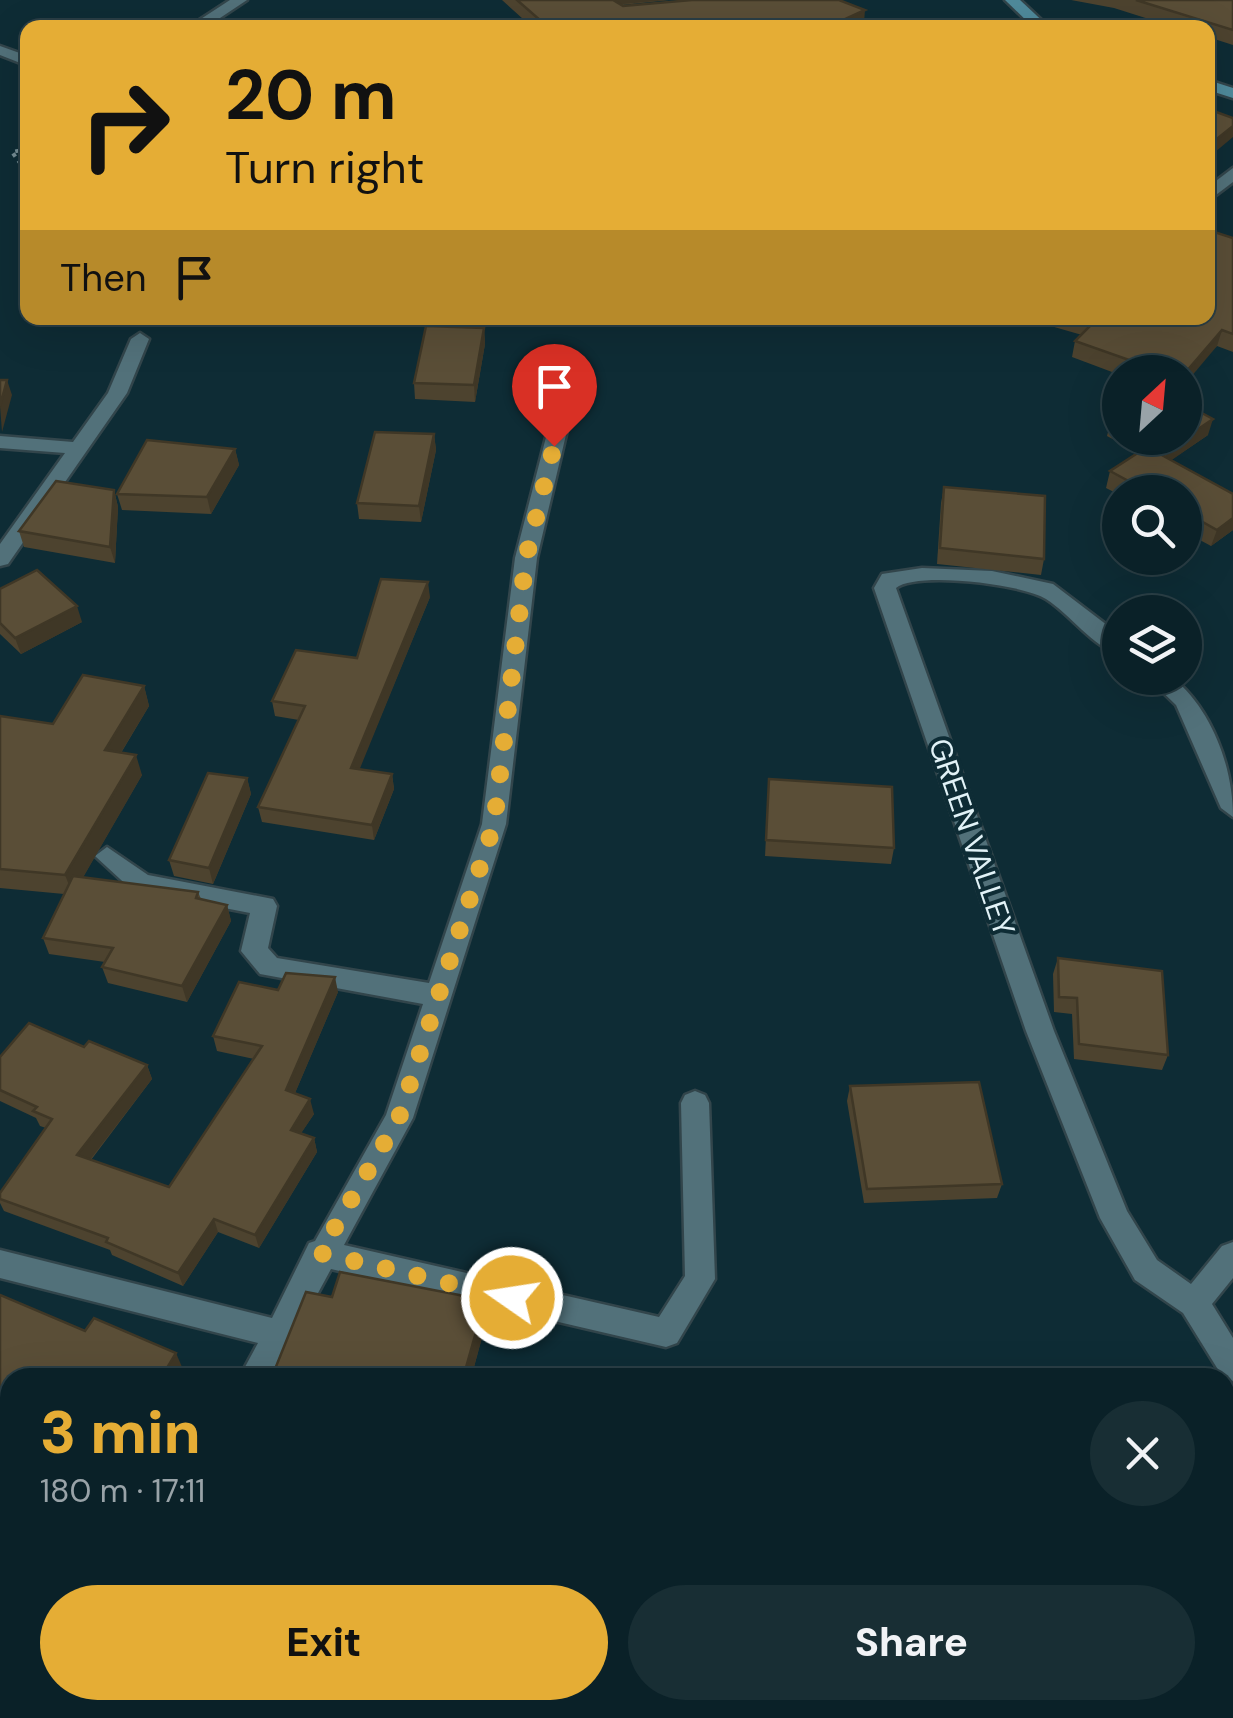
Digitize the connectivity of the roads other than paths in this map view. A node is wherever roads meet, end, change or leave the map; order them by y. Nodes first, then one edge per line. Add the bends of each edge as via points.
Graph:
1 (240, 0) edge
2 (1012, 0) edge
3 (207, 20) edge
4 (1035, 20) edge
5 (140, 339) dead end
6 (572, 371) dead end
7 (0, 442) edge
8 (79, 448) junction
9 (0, 558) edge
10 (1102, 633) edge
11 (1179, 695) edge
12 (1233, 808) edge
13 (107, 856) dead end
14 (435, 994) junction
15 (695, 1103) dead end
16 (320, 1253) junction
17 (1233, 1256) edge
18 (0, 1264) edge
19 (1194, 1303) junction
20 (278, 1334) junction
21 (1233, 1366) edge
22 (259, 1368) edge

1 - 3 street
2 - 4 main road
5 - 8 street via 118,394
6 - 14 street via 526,558 494,824
7 - 8 street
8 - 9 street
10 - 19 street, GREEN VALLEY via 1054,595 1026,584 916,574 890,579 885,588 1040,1031 1115,1218 1146,1270
11 - 12 street
13 - 14 street via 141,883 264,906 254,952 269,967
14 - 16 street via 399,1118
15 - 16 street via 700,1279 666,1333
16 - 20 street
17 - 19 street
18 - 20 street
19 - 21 street, GREEN VALLEY
20 - 22 street

